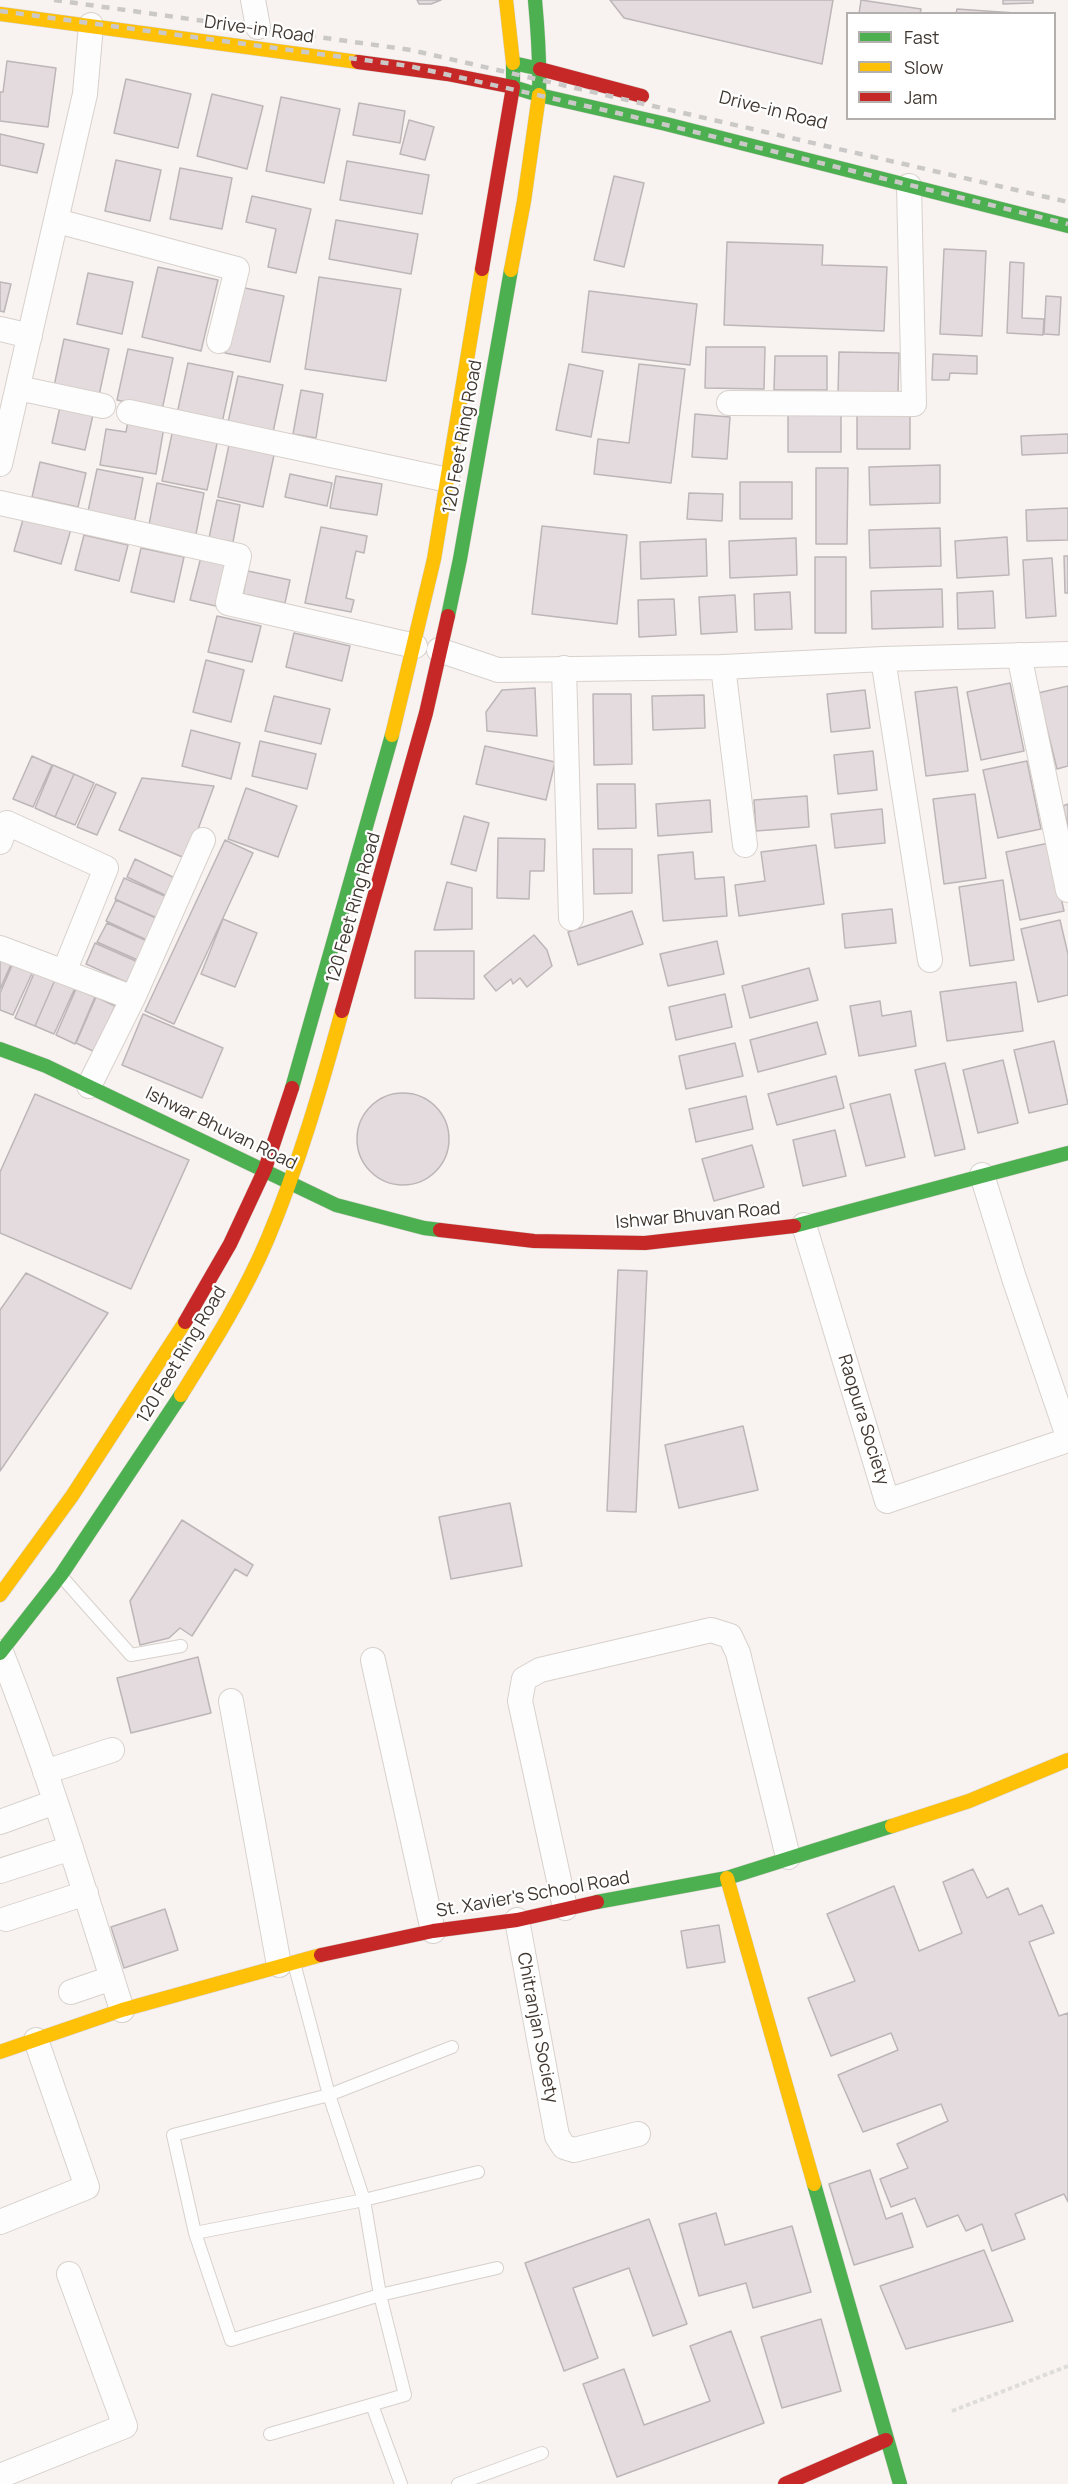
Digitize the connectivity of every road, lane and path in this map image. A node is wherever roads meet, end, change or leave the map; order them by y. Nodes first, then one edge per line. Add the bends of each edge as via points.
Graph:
1 (253, 0) edge
2 (506, 0) edge
3 (535, 0) edge
4 (0, 14) edge
5 (91, 25) junction
6 (257, 27) dead end
7 (508, 62) junction
8 (540, 69) junction
9 (513, 87) junction
10 (539, 94) junction
11 (660, 100) dead end
12 (909, 186) junction
13 (57, 221) junction
14 (1068, 226) edge
15 (0, 329) edge
16 (30, 336) junction
17 (219, 341) dead end
18 (18, 388) junction
19 (729, 403) dead end
20 (103, 406) dead end
21 (129, 412) dead end
22 (0, 464) edge
23 (448, 480) junction
24 (0, 503) edge
25 (415, 646) junction
26 (439, 650) junction
27 (1068, 654) edge
28 (1019, 655) junction
29 (883, 659) junction
30 (723, 667) junction
31 (564, 668) junction
32 (203, 840) dead end
33 (0, 842) edge
34 (745, 845) dead end
35 (1068, 890) edge
36 (571, 918) dead end
37 (0, 948) edge
38 (930, 960) dead end
39 (64, 972) junction
40 (133, 998) junction
41 (0, 1049) edge
42 (89, 1086) junction
43 (1068, 1153) edge
44 (265, 1169) junction
45 (982, 1175) junction
46 (290, 1182) junction
47 (804, 1225) junction
48 (1068, 1438) edge
49 (61, 1575) junction
50 (0, 1595) edge
51 (181, 1646) dead end
52 (0, 1653) edge
53 (373, 1660) dead end
54 (231, 1701) dead end
55 (112, 1749) dead end
56 (1066, 1766) edge
57 (45, 1772) junction
58 (55, 1802) junction
59 (0, 1822) edge
60 (71, 1848) junction
61 (788, 1857) junction
62 (0, 1871) edge
63 (727, 1878) junction
64 (86, 1893) junction
65 (565, 1908) junction
66 (6, 1919) dead end
67 (517, 1920) junction
68 (433, 1931) junction
69 (287, 1963) junction
70 (112, 1978) junction
71 (71, 1992) dead end
72 (122, 2010) junction
73 (36, 2040) junction
74 (452, 2047) dead end
75 (0, 2052) edge
76 (329, 2095) junction
77 (638, 2134) dead end
78 (478, 2172) dead end
79 (364, 2200) junction
80 (0, 2222) edge
81 (195, 2233) junction
82 (497, 2268) dead end
83 (69, 2274) dead end
84 (380, 2295) junction
85 (1068, 2366) edge
86 (372, 2405) junction
87 (952, 2411) dead end
88 (270, 2434) dead end
89 (886, 2440) junction
90 (542, 2453) dead end
91 (0, 2476) edge
92 (401, 2484) edge
93 (458, 2484) edge
94 (785, 2484) edge
95 (900, 2484) edge

1 - 6 street
2 - 7 main road
3 - 8 main road
4 - 5 main road, Drive-in Road
5 - 9 main road, Drive-in Road via 447,74
5 - 13 street via 85,94
7 - 8 main road
7 - 9 main road, 120 Feet Ring Road
8 - 10 main road, 120 Feet Ring Road
8 - 11 main road
9 - 10 main road, Drive-in Road
9 - 23 main road, 120 Feet Ring Road
10 - 12 main road, Drive-in Road
10 - 26 main road, 120 Feet Ring Road via 524,201 460,559
12 - 14 main road, Drive-in Road
12 - 19 street via 915,404
13 - 16 street
13 - 17 street via 237,269
15 - 16 street
16 - 18 street
18 - 20 street
18 - 22 street
21 - 23 street
23 - 25 main road, 120 Feet Ring Road
24 - 25 street via 239,556 228,603
25 - 44 main road, 120 Feet Ring Road via 301,1062
26 - 31 street via 498,670
26 - 46 main road, 120 Feet Ring Road via 426,713 361,950
27 - 28 street
28 - 29 street
28 - 35 street
29 - 30 street
29 - 38 street
30 - 31 street
30 - 34 street
31 - 36 street
32 - 40 street
33 - 39 street via 7,823 106,868
37 - 39 street
39 - 40 street
40 - 42 street
41 - 42 main road, Ishwar Bhuvan Road
42 - 44 main road, Ishwar Bhuvan Road
43 - 45 main road, Ishwar Bhuvan Road
44 - 46 main road, Ishwar Bhuvan Road
44 - 50 main road, 120 Feet Ring Road via 230,1244 168,1351 72,1496
45 - 47 main road, Ishwar Bhuvan Road
45 - 48 street, Raopura Society
46 - 47 main road, Ishwar Bhuvan Road via 336,1205 424,1228 534,1241 645,1243
46 - 49 main road, 120 Feet Ring Road via 268,1239 220,1333
47 - 48 street, Raopura Society via 887,1501
49 - 51 lane via 131,1655
49 - 52 main road, 120 Feet Ring Road
52 - 57 street
53 - 68 street
54 - 69 street
55 - 57 street
56 - 61 main road, St. Xavier's School Road via 969,1801
57 - 58 street
58 - 59 street
58 - 60 street
60 - 62 street
60 - 64 street
61 - 63 main road, St. Xavier's School Road
61 - 65 street via 738,1653 730,1636 711,1630 540,1670 524,1679 520,1701
63 - 65 main road, St. Xavier's School Road
63 - 89 main road
64 - 66 street
64 - 70 street
65 - 67 main road, St. Xavier's School Road
67 - 68 main road, St. Xavier's School Road
67 - 77 street, Chitranjan Society via 557,2136 564,2147 574,2150
68 - 69 main road, St. Xavier's School Road
69 - 72 main road, St. Xavier's School Road
69 - 76 lane
70 - 71 street
70 - 72 street
72 - 73 main road, St. Xavier's School Road
73 - 75 main road, St. Xavier's School Road
73 - 80 street via 87,2187
74 - 76 lane
76 - 79 lane
76 - 81 lane via 173,2135
78 - 79 lane
79 - 81 lane
79 - 84 lane
81 - 84 lane via 231,2340
82 - 84 lane
83 - 91 street via 125,2426
84 - 86 lane via 405,2395
85 - 87 path
86 - 88 lane
86 - 92 lane
89 - 94 main road
89 - 95 main road
90 - 93 lane

